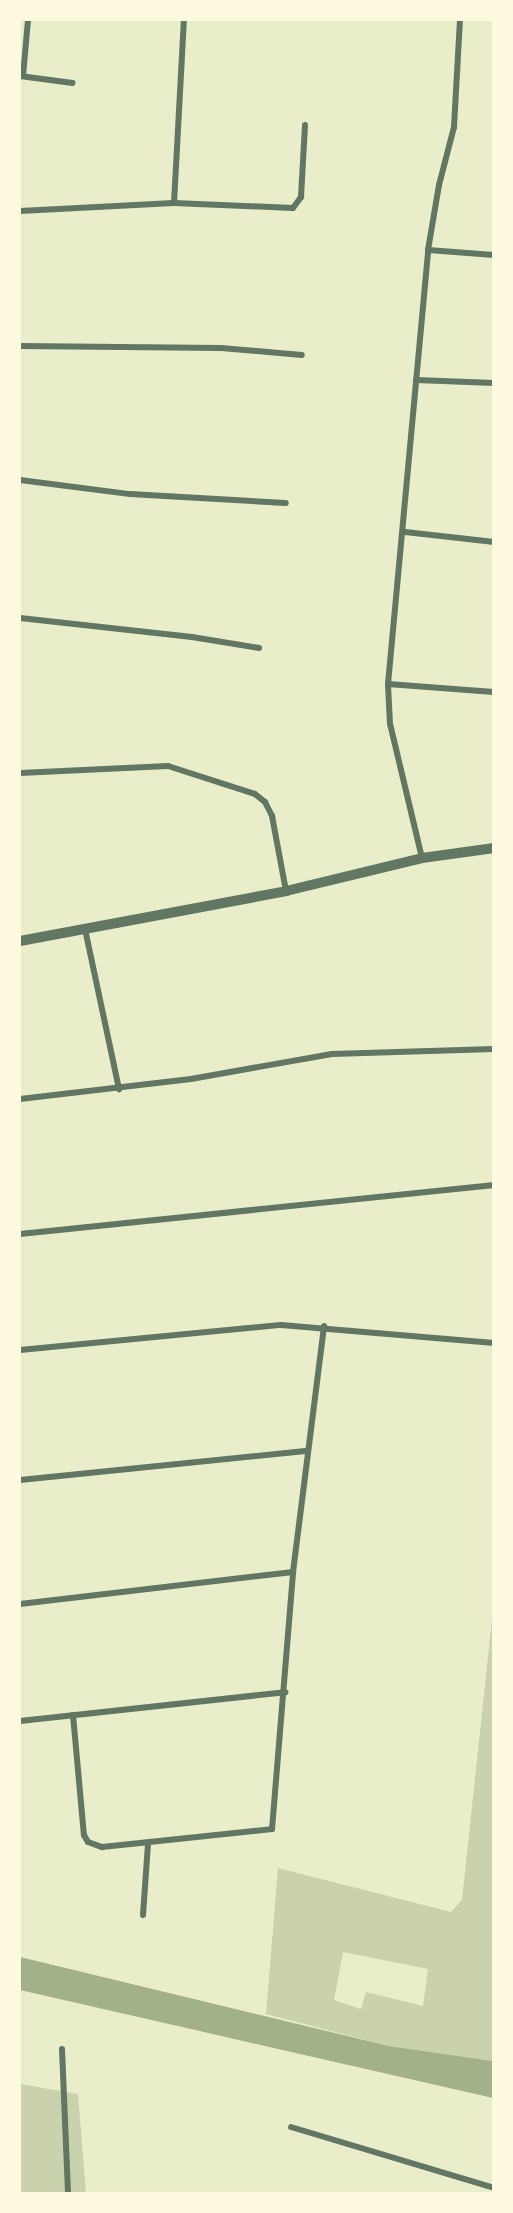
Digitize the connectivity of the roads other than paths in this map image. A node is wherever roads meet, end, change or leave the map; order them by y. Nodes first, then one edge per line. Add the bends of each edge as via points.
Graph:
1 (28, 20) edge
2 (184, 20) edge
3 (460, 20) edge
4 (21, 76) edge
5 (72, 83) dead end
6 (305, 125) dead end
7 (174, 203) junction
8 (20, 211) edge
9 (428, 250) junction
10 (494, 255) edge
11 (20, 346) edge
12 (302, 355) dead end
13 (416, 380) junction
14 (494, 383) edge
15 (20, 480) edge
16 (286, 503) dead end
17 (405, 532) junction
18 (494, 542) edge
19 (20, 618) edge
20 (259, 648) dead end
21 (388, 684) junction
22 (494, 692) edge
23 (20, 773) edge
24 (494, 848) edge
25 (422, 858) junction
26 (286, 891) junction
27 (85, 930) junction
28 (20, 941) edge
29 (494, 1049) edge
30 (119, 1089) junction
31 (20, 1099) edge
32 (494, 1185) edge
33 (20, 1234) edge
34 (324, 1326) junction
35 (494, 1343) edge
36 (20, 1350) edge
37 (306, 1451) junction
38 (20, 1480) edge
39 (293, 1572) junction
40 (20, 1604) edge
41 (285, 1692) junction
42 (73, 1715) junction
43 (20, 1721) edge
44 (148, 1843) junction
45 (143, 1915) dead end
46 (62, 2049) dead end
47 (291, 2127) dead end
48 (494, 2188) edge
49 (68, 2193) edge

1 - 4 street
2 - 7 street
3 - 9 street via 454,127
4 - 5 street
6 - 7 street via 301,197 293,208
7 - 8 street
9 - 10 street
9 - 13 street
11 - 12 street via 221,348
13 - 14 street
13 - 17 street
15 - 16 street via 130,494
17 - 18 street
17 - 21 street
19 - 20 street
21 - 22 street
21 - 25 street via 390,724
23 - 26 street via 168,766 255,794 266,802 272,816
24 - 25 street
25 - 26 street
26 - 27 street
27 - 28 street
27 - 30 street
29 - 30 street via 332,1054
30 - 31 street
32 - 33 street
34 - 35 street
34 - 36 street via 281,1325
34 - 37 street
37 - 38 street
37 - 39 street
39 - 40 street
39 - 41 street
41 - 42 street
41 - 44 street via 272,1829
42 - 43 street
42 - 44 street via 85,1839 102,1847
44 - 45 street
46 - 49 street
47 - 48 street

